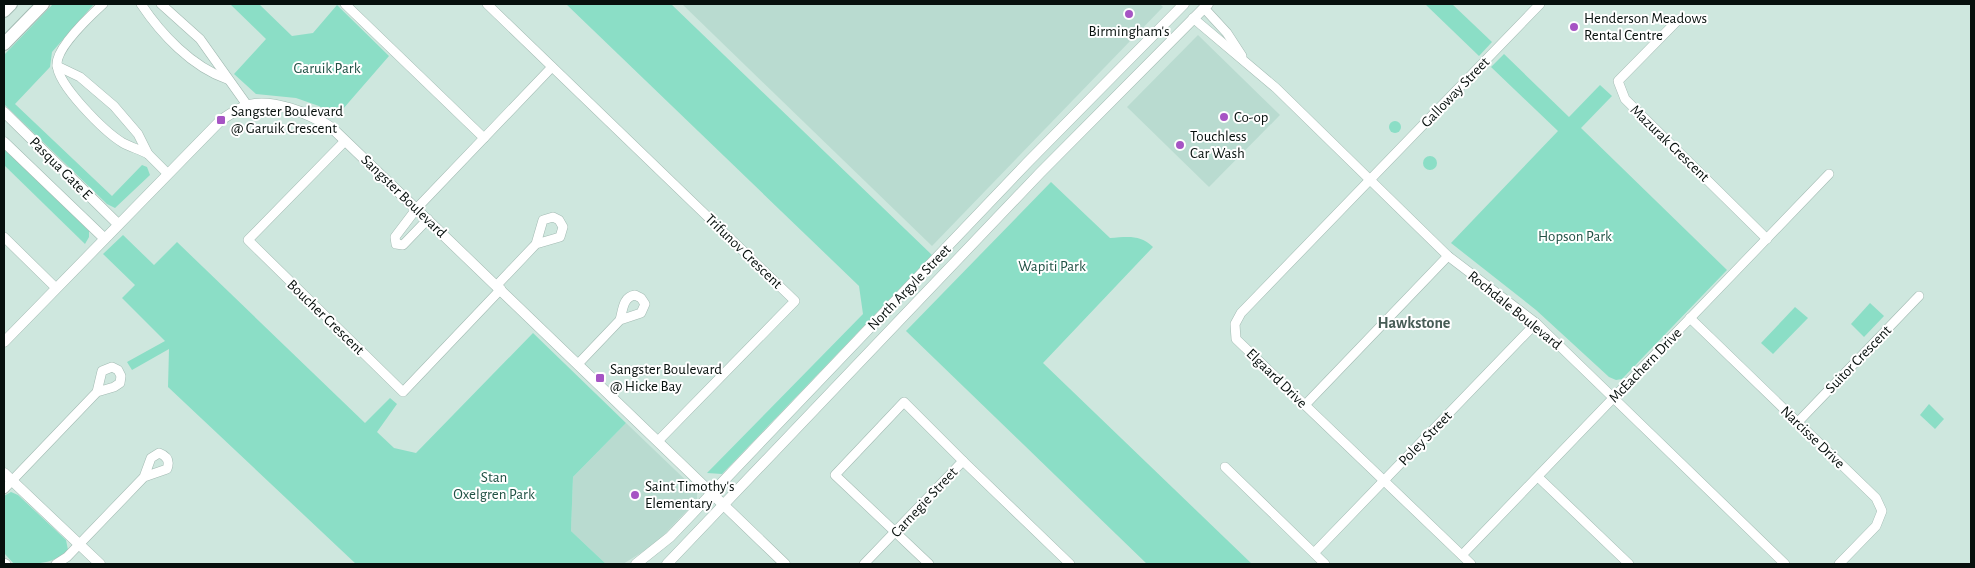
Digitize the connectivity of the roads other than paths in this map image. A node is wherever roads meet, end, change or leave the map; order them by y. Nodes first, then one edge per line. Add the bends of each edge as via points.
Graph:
1 (11, 4) edge
2 (43, 4) edge
3 (103, 4) edge
4 (141, 4) edge
5 (161, 4) edge
6 (345, 4) edge
7 (487, 4) edge
8 (1540, 4) edge
9 (1181, 5) edge
10 (1204, 5) edge
11 (4, 11) edge
12 (1193, 18) junction
13 (1676, 21) dead end
14 (4, 44) edge
15 (1243, 58) junction
16 (57, 66) junction
17 (552, 68) junction
18 (227, 79) junction
19 (247, 105) junction
20 (4, 112) edge
21 (484, 138) junction
22 (345, 141) junction
23 (4, 142) edge
24 (148, 154) junction
25 (167, 173) junction
26 (1829, 174) dead end
27 (1369, 180) junction
28 (417, 208) junction
29 (428, 219) junction
30 (118, 224) junction
31 (4, 237) edge
32 (104, 238) junction
33 (1767, 239) junction
34 (536, 244) dead end
35 (1448, 256) junction
36 (499, 287) junction
37 (56, 288) junction
38 (1918, 296) dead end
39 (1690, 318) junction
40 (620, 320) dead end
41 (1536, 323) junction
42 (4, 342) edge
43 (578, 364) junction
44 (97, 392) dead end
45 (1614, 398) junction
46 (1305, 405) junction
47 (1798, 422) junction
48 (658, 441) junction
49 (963, 461) junction
50 (1225, 468) dead end
51 (4, 472) edge
52 (1538, 476) junction
53 (144, 477) dead end
54 (1384, 480) junction
55 (12, 481) junction
56 (4, 489) edge
57 (711, 493) junction
58 (724, 505) junction
59 (896, 532) junction
60 (78, 543) junction
61 (1314, 553) junction
62 (1462, 555) junction
63 (56, 564) edge
64 (100, 564) edge
65 (636, 564) edge
66 (667, 564) edge
67 (785, 564) edge
68 (864, 564) edge
69 (929, 564) edge
70 (1070, 564) edge
71 (1325, 564) edge
72 (1471, 564) edge
73 (1629, 564) edge
74 (1785, 564) edge
75 (1839, 564) edge

1 - 11 main road
2 - 14 main road
3 - 16 street via 75,33 58,58
4 - 18 street via 168,37 192,58 210,73
5 - 18 street via 200,39
6 - 21 street
7 - 17 street, Trifunov Crescent
8 - 27 street, Galloway Street
9 - 12 street, Rochdale Boulevard
9 - 57 street, North Argyle Street
10 - 12 street, North Argyle Street
10 - 15 street, Rochdale Boulevard via 1228,33
12 - 15 street, Rochdale Boulevard via 1220,43
12 - 58 street, North Argyle Street via 1040,173
13 - 33 street, Mazurak Crescent via 1618,81 1625,99
15 - 27 street, Rochdale Boulevard
16 - 24 street via 80,77 114,106 138,134
16 - 24 street via 65,84 94,118 122,142
17 - 21 street
17 - 48 street, Trifunov Crescent via 794,301
18 - 19 street
19 - 22 street, Sangster Boulevard via 268,105 303,112 319,119
19 - 25 street via 221,120
20 - 30 street, Pasqua Gate E
21 - 28 street
22 - 28 street, Sangster Boulevard
22 - 36 street, Boucher Crescent via 248,240 403,392
23 - 32 street, Pasqua Gate E
24 - 25 street
25 - 30 street
26 - 33 street, McEachern Drive
27 - 35 street, Rochdale Boulevard
27 - 46 street, Elgaard Drive via 1241,313 1235,324 1236,339
28 - 29 street, Sangster Boulevard
28 - 29 street via 395,237 396,244 403,245
29 - 36 street, Sangster Boulevard
30 - 32 street
31 - 37 street
32 - 37 street
33 - 39 street, McEachern Drive
34 - 36 street
35 - 41 street, Rochdale Boulevard
35 - 46 street
36 - 43 street, Sangster Boulevard
37 - 42 street
38 - 47 street, Suitor Crescent
39 - 45 street, McEachern Drive
39 - 47 street, Narcisse Drive
40 - 43 street
41 - 45 street, Rochdale Boulevard
41 - 54 street, Poley Street
43 - 48 street, Sangster Boulevard
44 - 55 street
45 - 52 street, McEachern Drive
45 - 74 street, Rochdale Boulevard
46 - 54 street, Elgaard Drive
47 - 75 street, Narcisse Drive via 1876,498 1882,511 1876,526
48 - 57 street, Sangster Boulevard
49 - 59 street, Carnegie Street
49 - 59 street via 904,402 834,475
49 - 70 street, Carnegie Street
50 - 61 street
51 - 55 street
52 - 62 street, McEachern Drive
52 - 73 street
53 - 60 street
54 - 61 street, Poley Street
54 - 62 street, Elgaard Drive
55 - 56 street
55 - 60 street
57 - 58 street, Sangster Boulevard
57 - 65 street, North Argyle Street via 670,537
58 - 66 street, North Argyle Street
58 - 67 street, Sangster Boulevard
59 - 68 street, Carnegie Street
59 - 69 street
60 - 63 street via 67,557
60 - 64 street
61 - 71 street
62 - 72 street, Elgaard Drive

